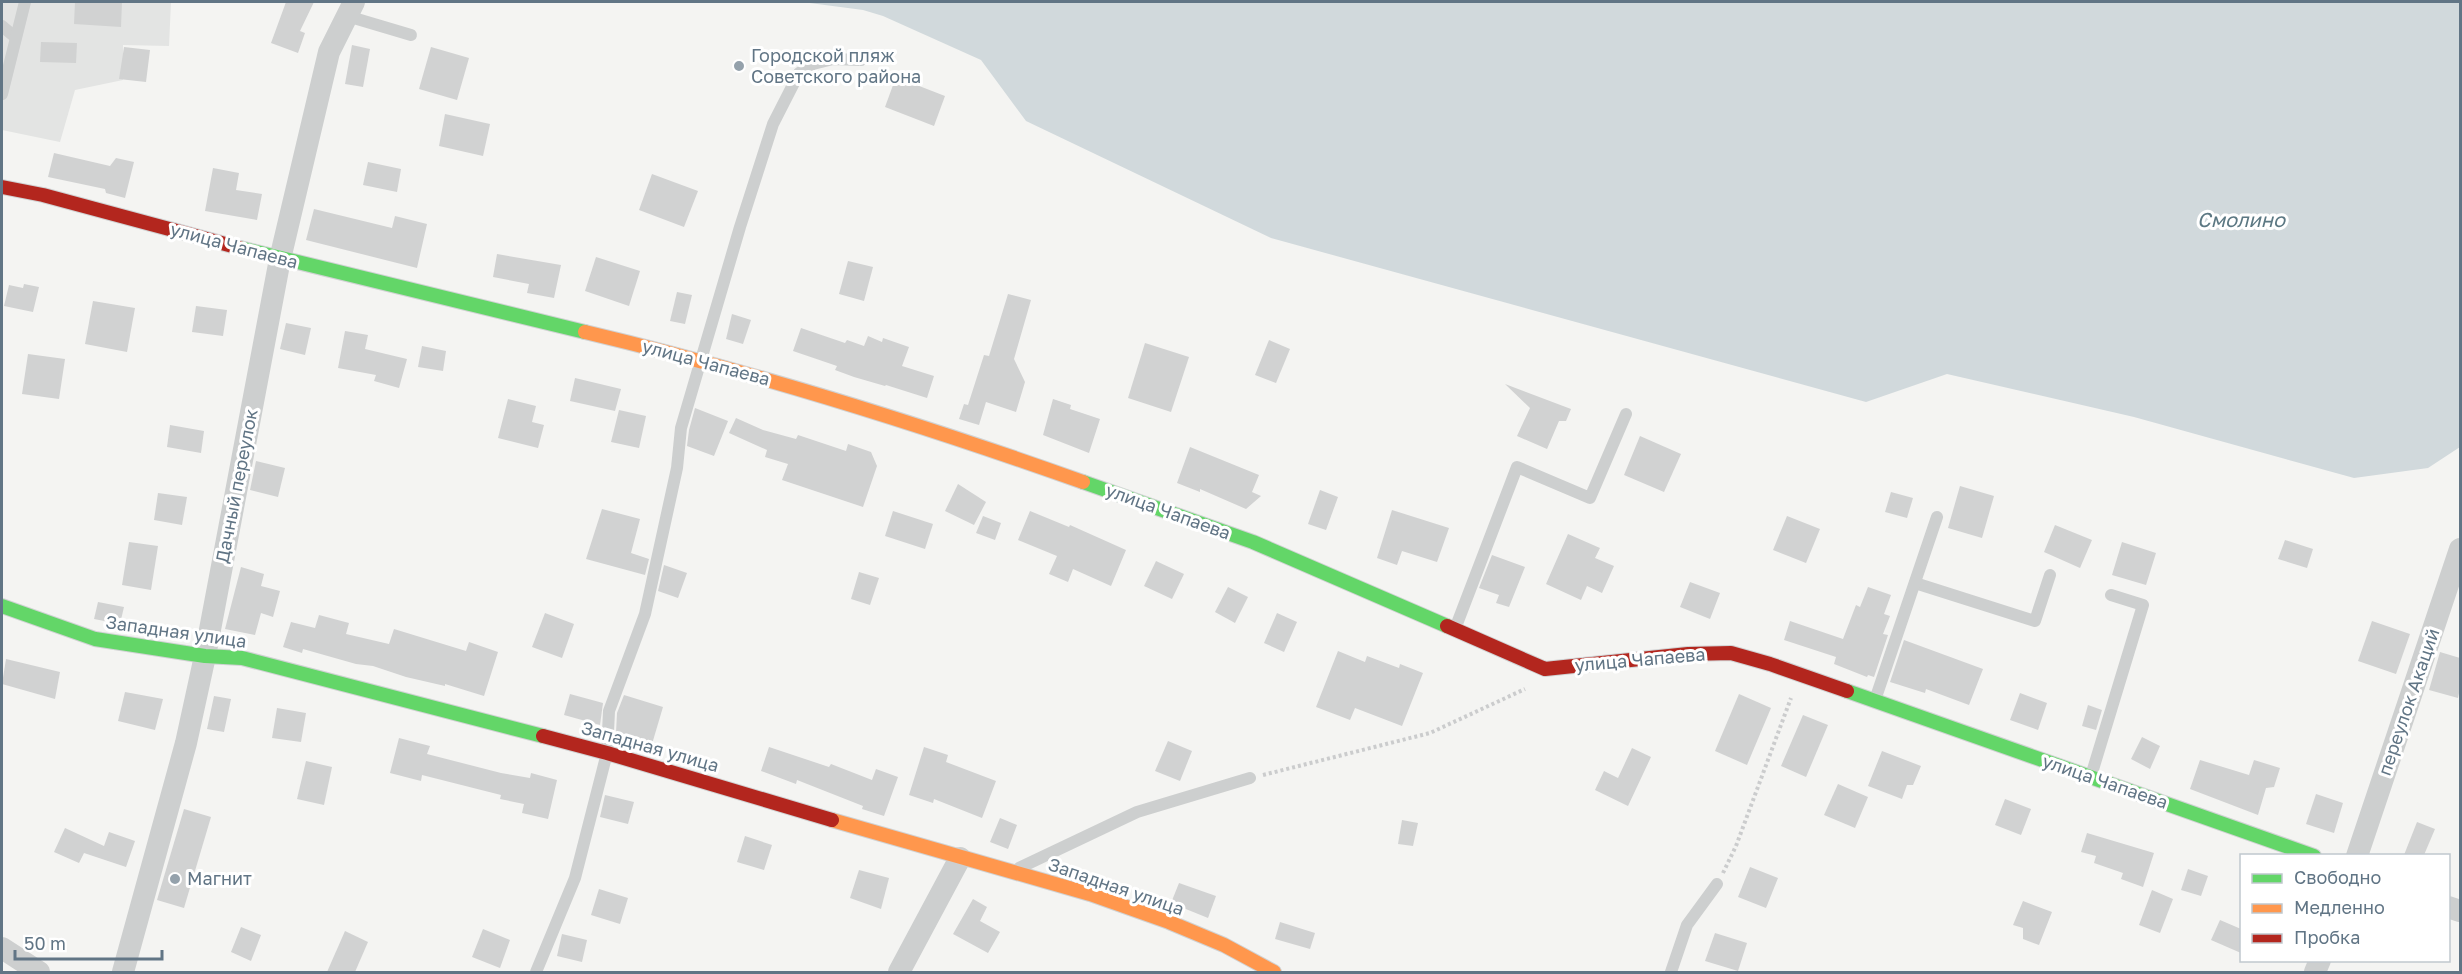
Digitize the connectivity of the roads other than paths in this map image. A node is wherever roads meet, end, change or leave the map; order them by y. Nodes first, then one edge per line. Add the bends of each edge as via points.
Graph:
1 (25, 2) edge
2 (350, 9) edge
3 (2, 26) edge
4 (411, 35) dead end
5 (15, 37) junction
6 (861, 60) dead end
7 (2, 94) edge
8 (2, 187) edge
9 (280, 259) junction
10 (702, 360) junction
11 (1626, 414) dead end
12 (1937, 517) dead end
13 (2460, 549) edge
14 (2050, 575) dead end
15 (1915, 583) junction
16 (2111, 595) dead end
17 (2, 606) edge
18 (1454, 630) junction
19 (205, 656) junction
20 (1874, 701) junction
21 (607, 753) junction
22 (2091, 777) junction
23 (1250, 778) road end
24 (2311, 854) edge
25 (2357, 854) edge
26 (960, 858) junction
27 (1011, 872) junction
28 (1717, 884) road end
29 (2, 948) edge
30 (38, 972) edge
31 (124, 972) edge
32 (536, 972) edge
33 (898, 972) edge
34 (1274, 972) edge
35 (1671, 972) edge

1 - 5 lane
2 - 4 lane
2 - 9 street, Дачный переулок via 329,52
3 - 5 lane
5 - 7 lane
6 - 10 lane via 832,59 813,64 799,74 791,89 773,124
8 - 9 street, улица Чапаева
9 - 10 street, улица Чапаева
9 - 19 street, Дачный переулок
10 - 18 street, улица Чапаева via 987,447 1253,542
10 - 21 lane via 681,428 677,468 645,614 609,711
11 - 18 lane via 1590,498 1517,467
12 - 15 lane
13 - 25 street, переулок Акаций
14 - 15 lane via 2035,621
15 - 20 lane
16 - 22 lane via 2143,605
17 - 19 street, Западная улица via 95,639
18 - 20 street, улица Чапаева via 1545,669 1731,653
19 - 21 street, Западная улица via 242,658
19 - 31 street, Дачный переулок via 186,743
20 - 22 street, улица Чапаева
21 - 26 street, Западная улица
21 - 32 lane via 576,878
22 - 24 street, улица Чапаева
23 - 27 lane via 1137,812
26 - 27 street, Западная улица
26 - 33 street
27 - 34 street, Западная улица via 1169,922
28 - 35 lane via 1687,925
29 - 30 street

